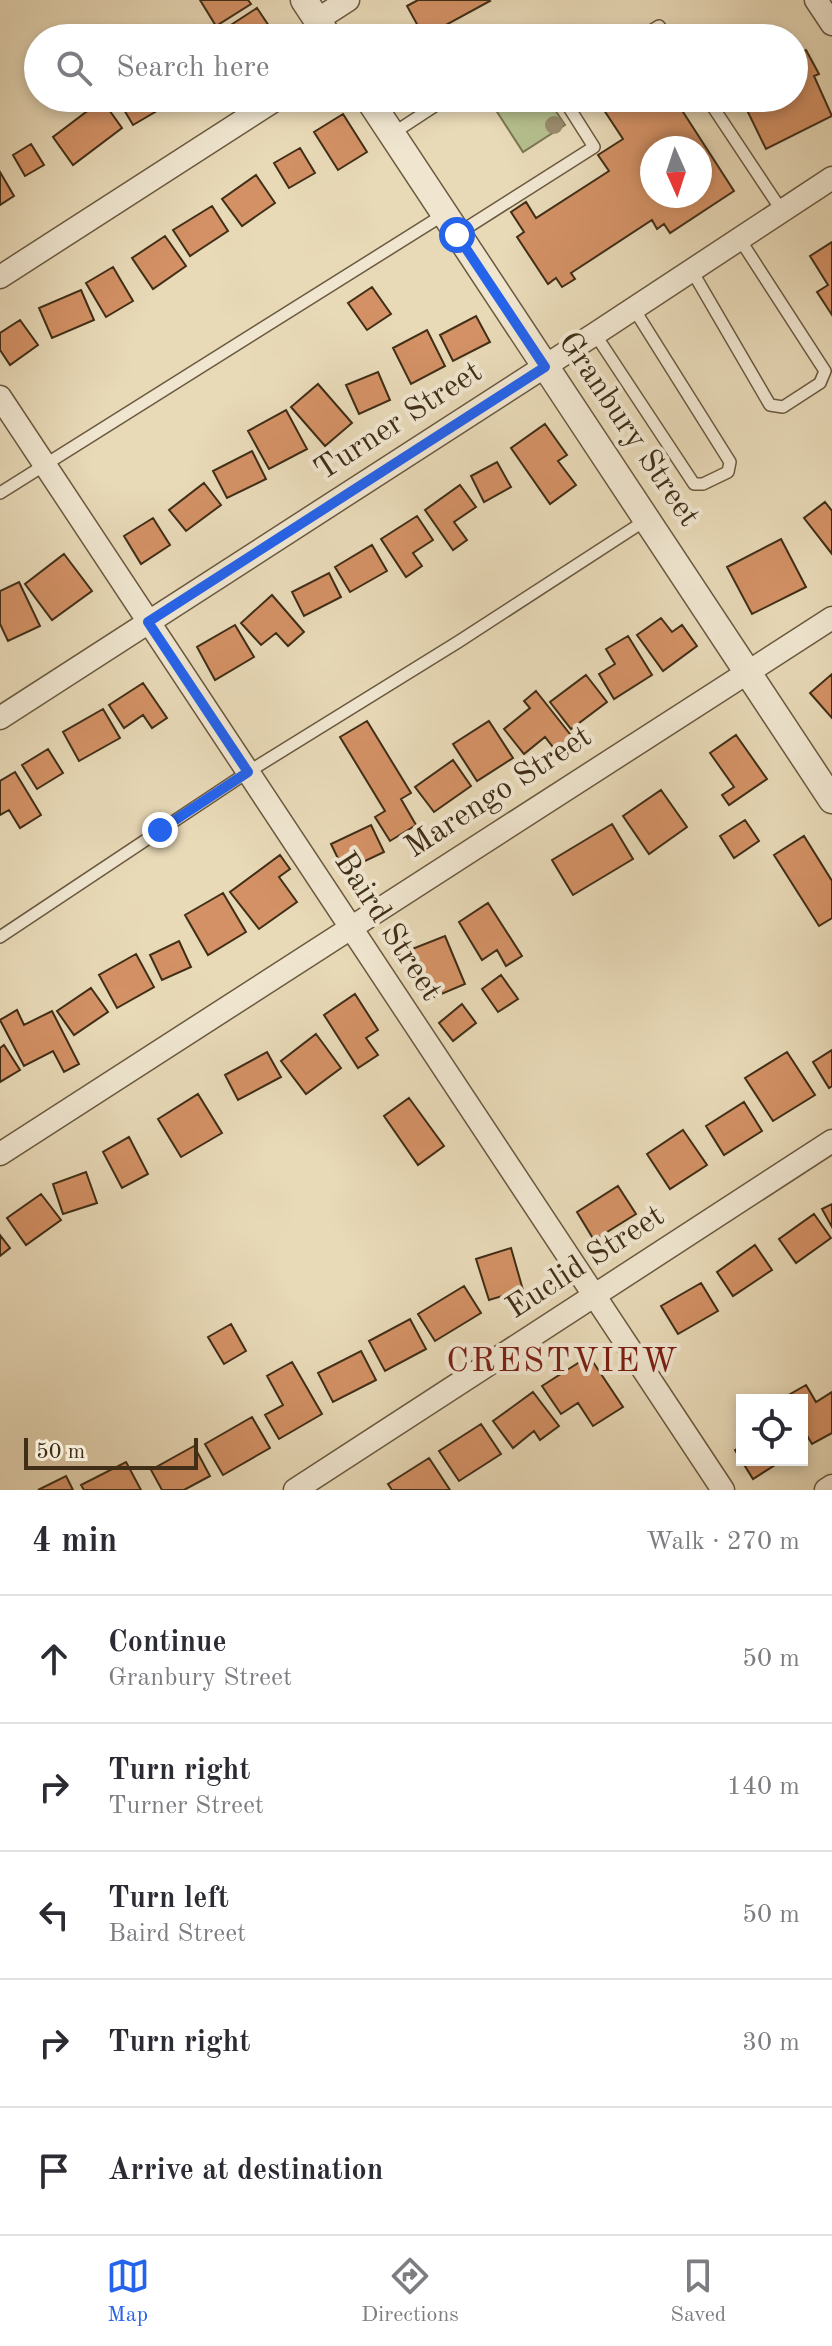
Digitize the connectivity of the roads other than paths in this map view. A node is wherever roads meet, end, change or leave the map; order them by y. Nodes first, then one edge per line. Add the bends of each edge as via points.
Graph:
1 (348, 0) edge
2 (816, 0) edge
3 (317, 19) edge
4 (832, 24) edge
5 (256, 112) edge
6 (377, 112) edge
7 (426, 112) edge
8 (572, 112) edge
9 (716, 112) edge
10 (392, 134) junction
11 (832, 178) edge
12 (782, 211) junction
13 (450, 225) junction
14 (739, 238) junction
15 (692, 271) junction
16 (0, 277) edge
17 (634, 309) junction
18 (595, 334) junction
19 (545, 367) junction
20 (0, 397) edge
21 (44, 465) junction
22 (0, 493) edge
23 (647, 520) junction
24 (832, 618) edge
25 (148, 622) junction
26 (747, 673) junction
27 (0, 718) edge
28 (248, 772) junction
29 (832, 800) edge
30 (348, 927) junction
31 (0, 937) edge
32 (832, 1141) edge
33 (0, 1154) edge
34 (594, 1296) junction
35 (832, 1486) edge
36 (295, 1490) edge
37 (723, 1490) edge
38 (826, 1490) edge

1 - 3 street
2 - 4 street
5 - 16 street
6 - 10 street, Granbury Street
7 - 10 lane
8 - 13 lane via 594,147
9 - 12 lane
10 - 13 street, Granbury Street
11 - 12 street, Turner Street
12 - 14 street, Turner Street
13 - 19 street, Granbury Street
13 - 21 lane
14 - 15 street, Turner Street
14 - 15 lane via 825,371 820,383 783,407 770,405
15 - 17 street, Turner Street
17 - 18 street, Turner Street
17 - 18 lane via 730,462 728,472 694,484
18 - 19 street, Turner Street
19 - 23 street, Granbury Street
19 - 25 street, Turner Street
20 - 21 street, Baird Street
21 - 22 lane
21 - 25 street, Baird Street
23 - 26 street, Granbury Street
23 - 28 lane
24 - 26 street, Marengo Street
25 - 27 street, Turner Street
25 - 28 street, Baird Street
26 - 29 street, Granbury Street
26 - 30 street, Marengo Street
28 - 30 street, Baird Street
28 - 31 lane
30 - 33 street, Marengo Street
30 - 34 street, Baird Street
32 - 34 street, Euclid Street
34 - 36 street, Euclid Street
34 - 37 street, Baird Street
35 - 38 street

